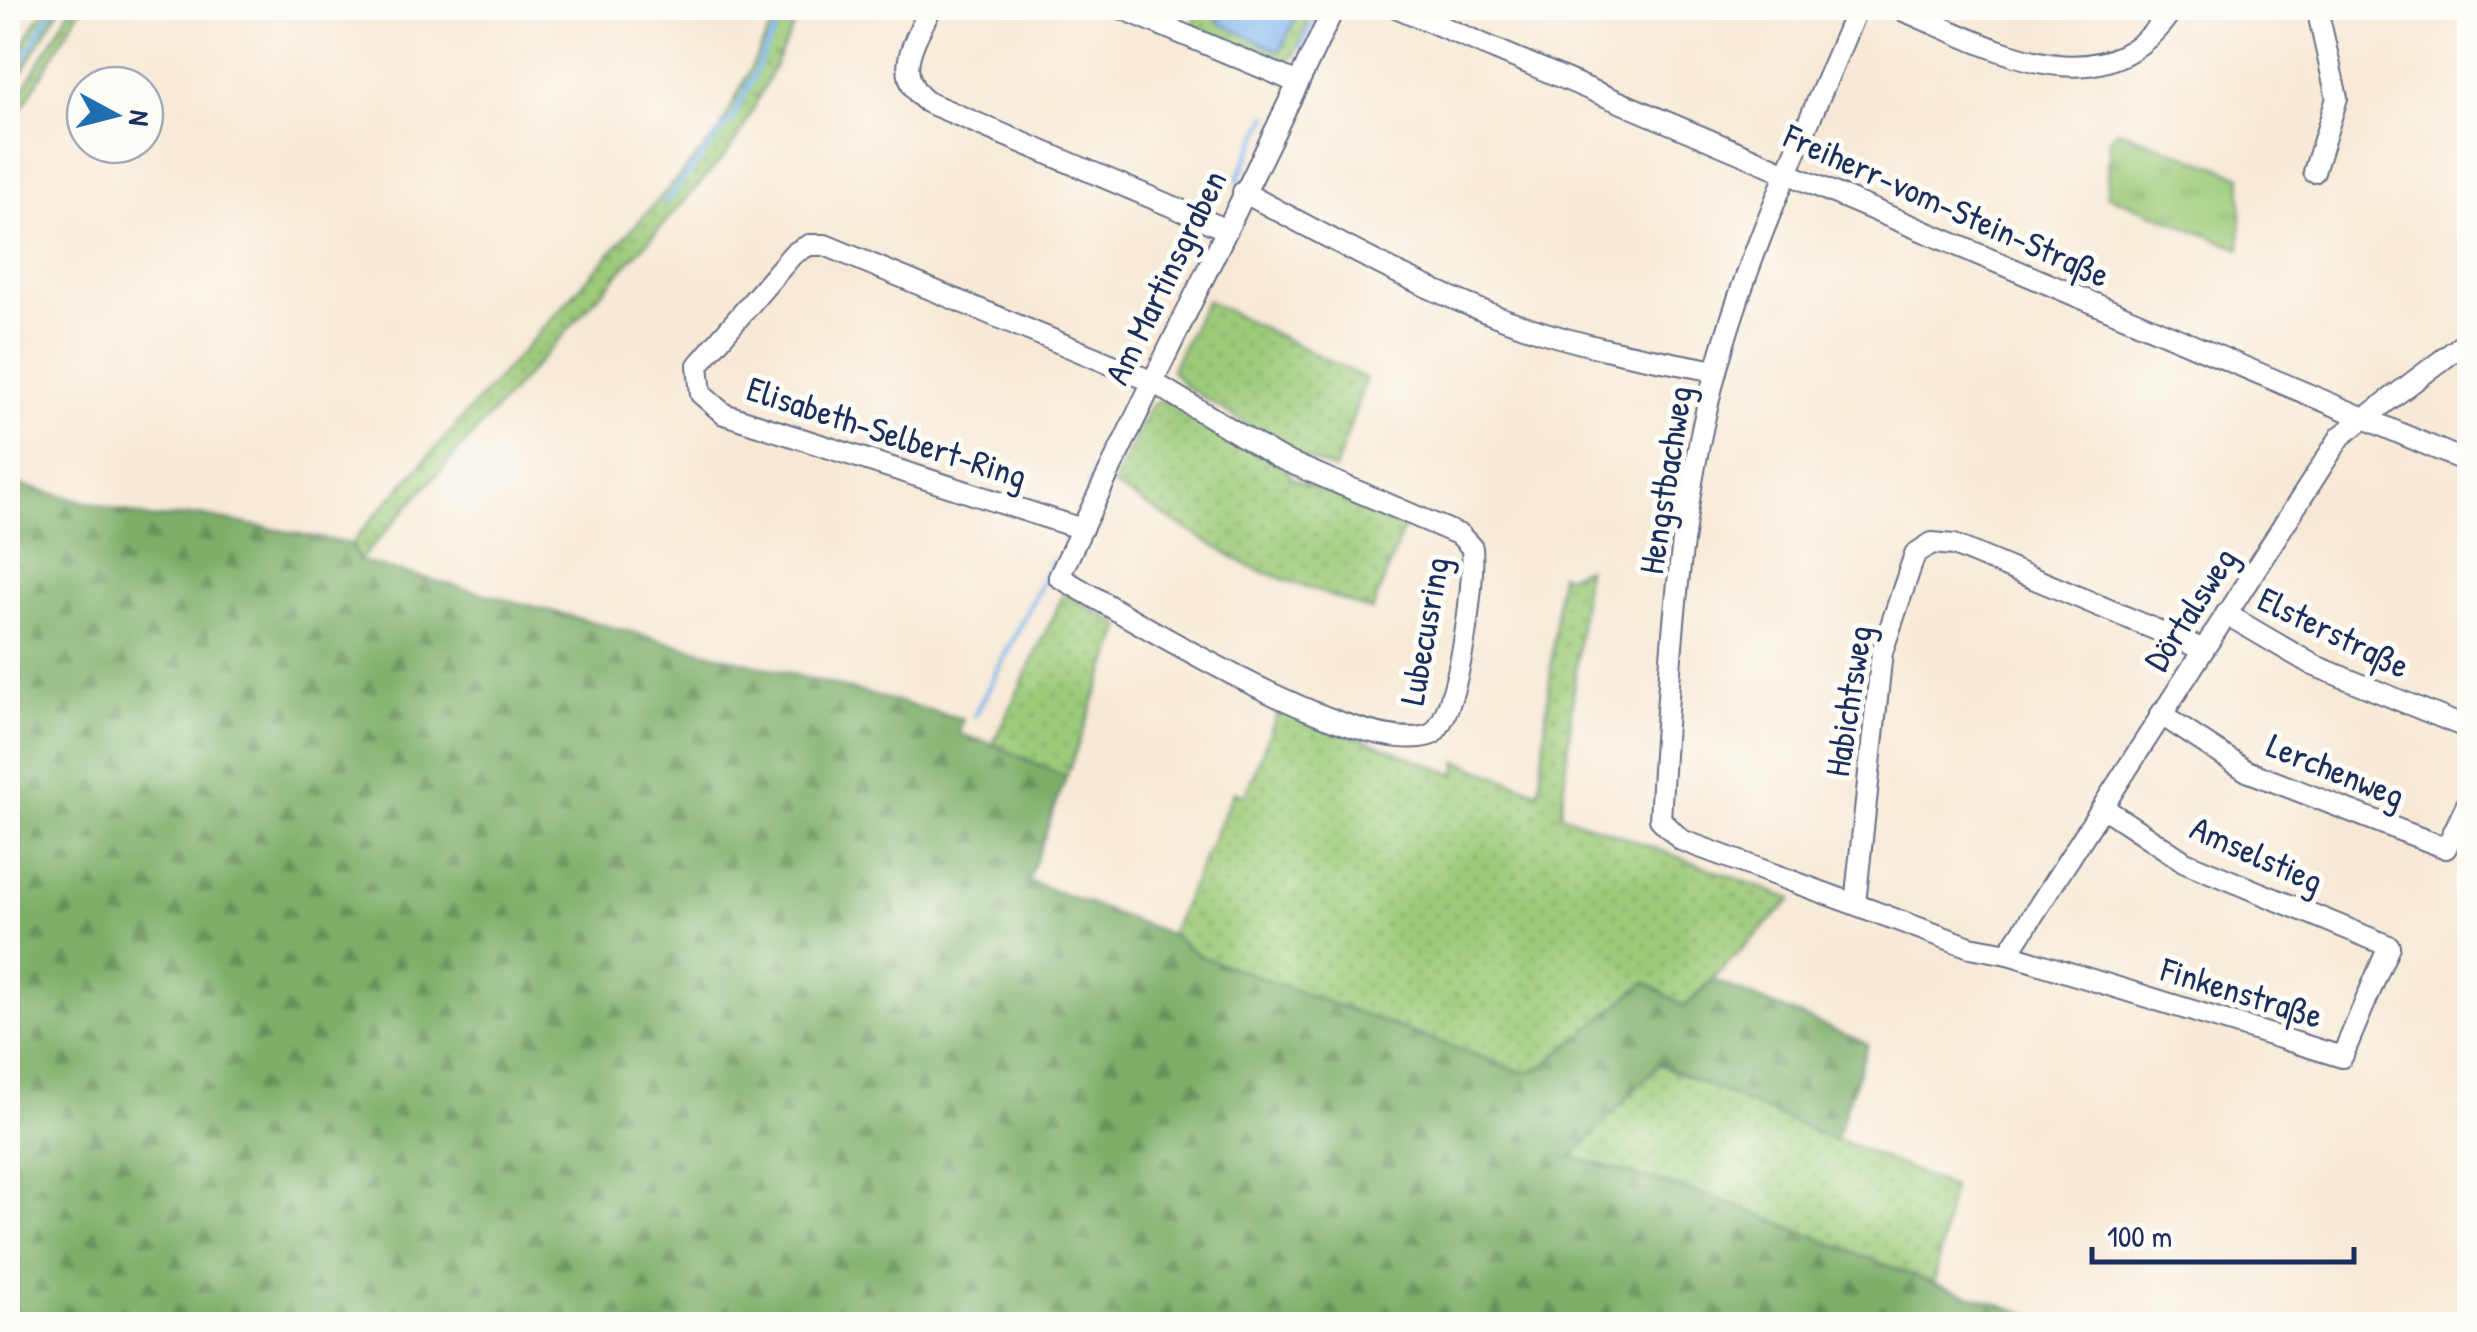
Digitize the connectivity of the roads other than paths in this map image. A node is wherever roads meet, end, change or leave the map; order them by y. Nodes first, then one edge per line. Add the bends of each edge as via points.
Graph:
1 (931, 8) edge
2 (1121, 8) edge
3 (1334, 8) edge
4 (1398, 8) edge
5 (1857, 8) edge
6 (1897, 8) edge
7 (2173, 8) edge
8 (2317, 8) edge
9 (1296, 82) junction
10 (2314, 172) dead end
11 (1790, 174) junction
12 (1243, 192) junction
13 (1225, 229) junction
14 (2470, 339) edge
15 (1716, 372) junction
16 (1151, 380) junction
17 (2362, 417) junction
18 (2470, 463) edge
19 (1082, 529) junction
20 (1060, 576) joint
21 (2226, 614) junction
22 (2202, 649) junction
23 (2160, 714) junction
24 (2470, 729) edge
25 (2470, 798) edge
26 (2104, 808) junction
27 (1856, 904) junction
28 (2389, 946) joint
29 (2008, 954) junction

1 - 13 street via 906,64 910,85 927,102
2 - 9 street
3 - 9 street, Am Martinsgraben
4 - 11 street, Freiherr-vom-Stein-Straße
5 - 11 street, Hengstbachweg
6 - 7 street via 2040,66 2112,64
8 - 10 street via 2337,98
9 - 12 street, Am Martinsgraben
11 - 15 street, Hengstbachweg
11 - 17 street, Freiherr-vom-Stein-Straße
12 - 13 street, Am Martinsgraben
12 - 15 street via 1398,274 1495,316 1589,346
13 - 16 street, Am Martinsgraben
14 - 17 street, Dörtalsweg
15 - 27 street, Hengstbachweg via 1679,593 1660,819 1681,840
16 - 19 street, Am Martinsgraben
16 - 19 street, Elisabeth-Selbert-Ring via 816,244 792,254 698,365 702,394 724,414
16 - 20 street, Lubecusring via 1264,450 1470,543 1472,570 1446,716 1438,730 1416,739 1340,721 1234,677
17 - 18 street, Freiherr-vom-Stein-Straße
17 - 21 street, Dörtalsweg via 2341,436
19 - 20 street, Am Martinsgraben
21 - 22 street, Dörtalsweg
21 - 24 street, Elsterstraße via 2313,665
22 - 23 street, Dörtalsweg
22 - 27 street, Habichtsweg via 1954,545 1932,543 1915,554 1882,652
23 - 25 street, Lerchenweg via 2247,771 2446,848
23 - 26 street, Dörtalsweg
26 - 28 street, Amselstieg via 2185,862
26 - 29 street, Dörtalsweg
27 - 29 street via 1970,947
28 - 29 street, Finkenstraße via 2342,1057

